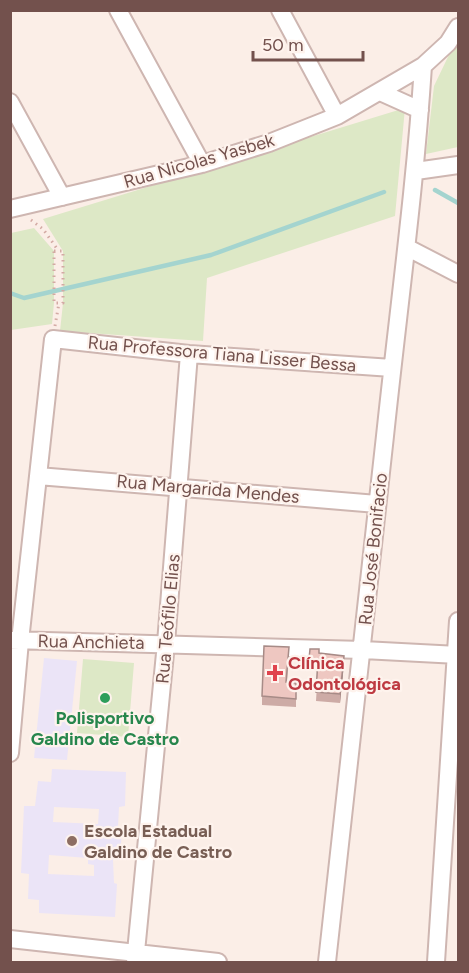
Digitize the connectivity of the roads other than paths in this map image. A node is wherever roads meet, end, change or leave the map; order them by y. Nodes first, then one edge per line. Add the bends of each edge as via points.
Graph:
1 (118, 10) edge
2 (280, 10) edge
3 (459, 27) edge
4 (423, 66) junction
5 (380, 92) junction
6 (10, 102) edge
7 (420, 110) junction
8 (337, 116) junction
9 (202, 164) junction
10 (459, 165) edge
11 (416, 171) junction
12 (62, 197) junction
13 (14, 208) edge
14 (408, 248) junction
15 (459, 273) edge
16 (189, 354) junction
17 (392, 368) junction
18 (38, 476) junction
19 (178, 486) junction
20 (377, 504) junction
21 (459, 621) edge
22 (15, 641) edge
23 (166, 644) junction
24 (363, 650) junction
25 (457, 655) edge
26 (10, 753) edge
27 (10, 939) edge
28 (136, 958) edge
29 (218, 963) edge
30 (327, 963) edge
31 (436, 963) edge

1 - 9 street
2 - 8 street
3 - 4 street, Rua Nicolas Yasbek
4 - 5 street, Rua Nicolas Yasbek
4 - 7 street, Rua José Bonifacio
5 - 7 street
5 - 8 street, Rua Nicolas Yasbek
6 - 12 street
7 - 11 street, Rua José Bonifacio
8 - 9 street, Rua Nicolas Yasbek
9 - 12 street, Rua Nicolas Yasbek
10 - 11 street
11 - 14 street, Rua José Bonifacio
12 - 13 street, Rua Nicolas Yasbek
14 - 15 street
14 - 17 street, Rua José Bonifacio
16 - 17 street, Rua Professora Tiana Lisser Bessa
16 - 18 street, Rua Professora Tiana Lisser Bessa via 53,339
16 - 19 street, Rua Teófilo Elias
17 - 20 street, Rua José Bonifacio
18 - 19 street, Rua Margarida Mendes
18 - 22 street
19 - 20 street, Rua Margarida Mendes
19 - 23 street, Rua Teófilo Elias
20 - 24 street, Rua José Bonifacio
21 - 25 street
22 - 23 street, Rua Anchieta
22 - 26 street
23 - 24 street, Rua Anchieta
23 - 28 street, Rua Teófilo Elias
24 - 25 street, Rua Anchieta
24 - 30 street, Rua José Bonifacio
25 - 31 street
27 - 28 street
28 - 29 street

